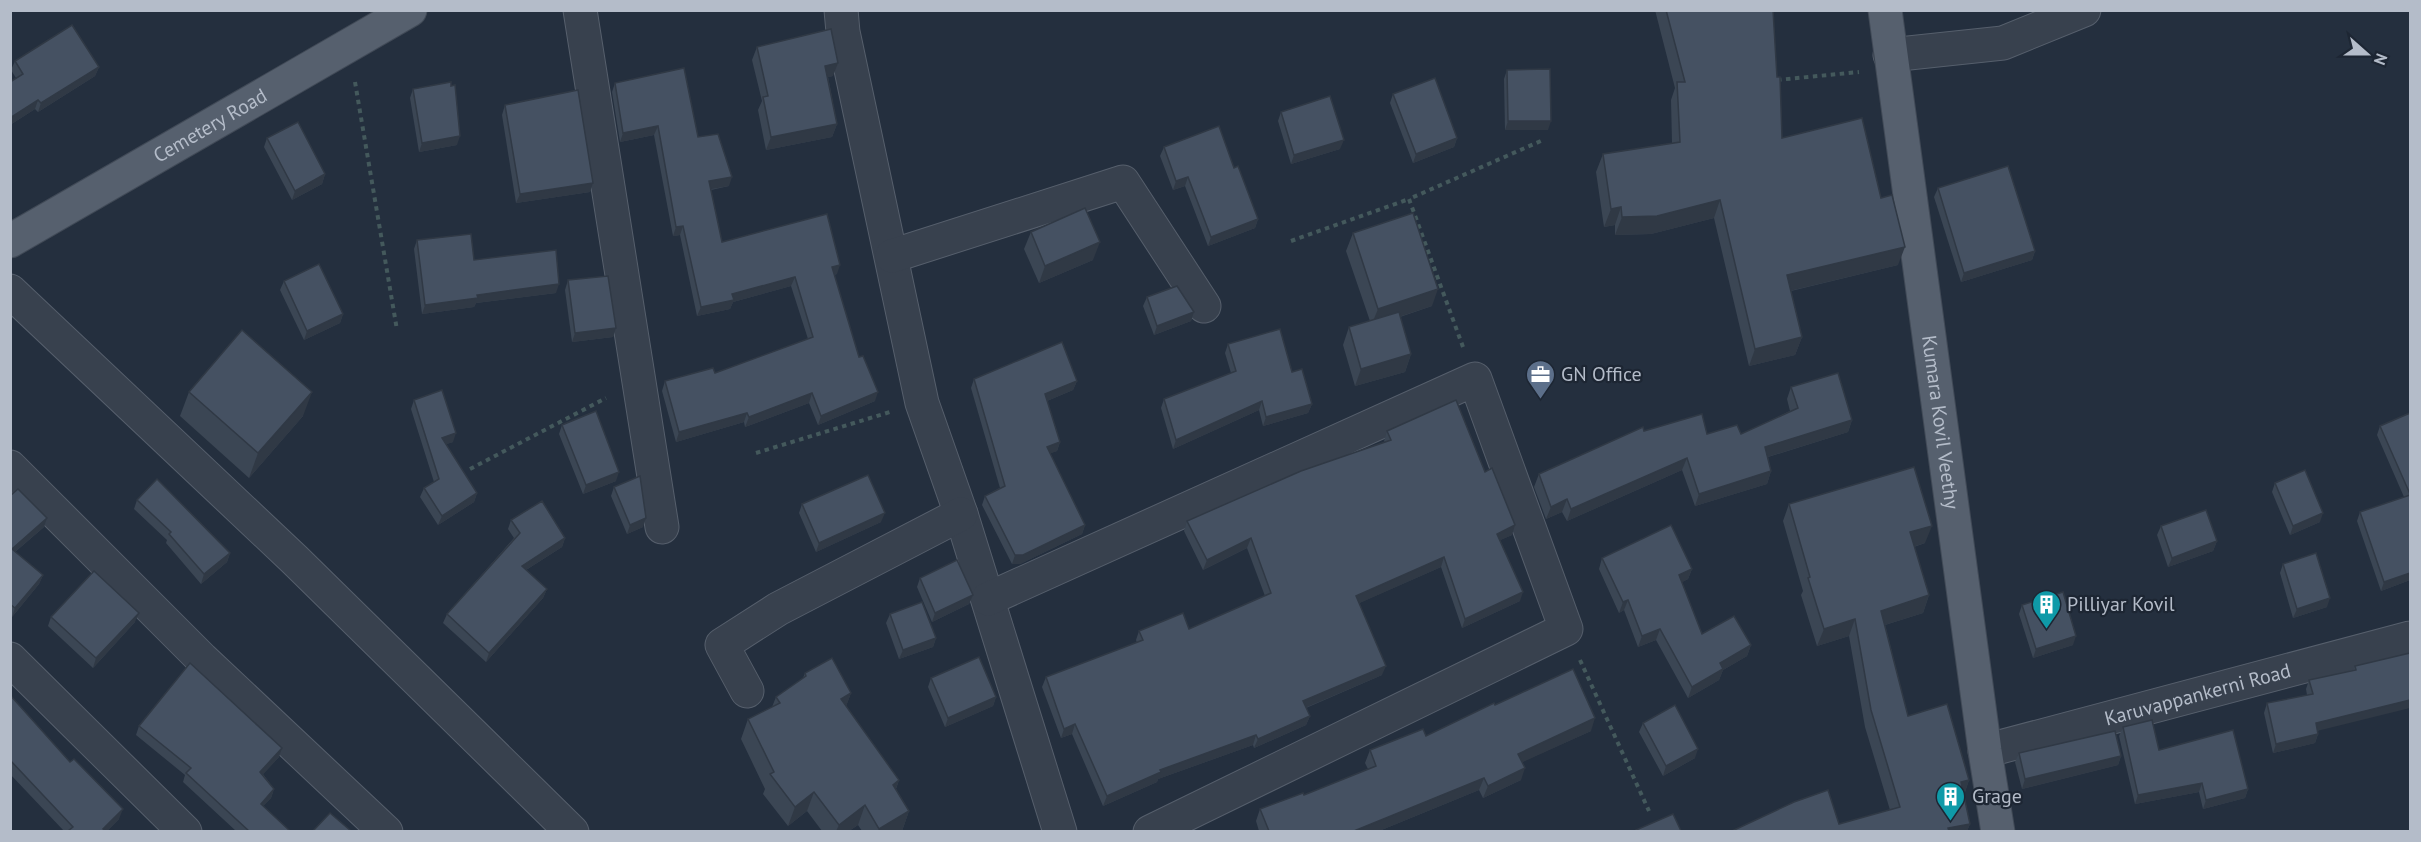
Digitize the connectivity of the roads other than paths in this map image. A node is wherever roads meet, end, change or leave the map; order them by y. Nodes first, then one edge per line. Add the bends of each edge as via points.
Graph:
1 (410, 10) edge
2 (580, 10) edge
3 (841, 10) edge
4 (1885, 10) edge
5 (2084, 10) edge
6 (1891, 62) junction
7 (10, 241) edge
8 (892, 256) junction
9 (10, 291) edge
10 (1204, 306) dead end
11 (10, 467) edge
12 (962, 514) junction
13 (662, 527) dead end
14 (988, 599) junction
15 (2410, 638) edge
16 (10, 659) edge
17 (747, 691) dead end
18 (1985, 751) junction
19 (1053, 829) edge
20 (185, 831) edge
21 (386, 831) edge
22 (572, 831) edge
23 (1150, 831) edge
24 (1998, 831) edge

1 - 7 main road, Cemetery Road
2 - 13 street
3 - 8 street
4 - 6 main road, Kumara Kovil Veethy
5 - 6 street via 2003,43
6 - 18 main road, Kumara Kovil Veethy
8 - 10 street via 1123,182
8 - 12 street via 922,403
9 - 22 street via 295,560
11 - 21 street via 202,659
12 - 14 street
12 - 17 street via 778,609 722,645
14 - 19 street
14 - 23 street via 1475,379 1566,629
15 - 18 street, Karuvappankerni Road
16 - 20 street
18 - 24 main road, Kumara Kovil Veethy

